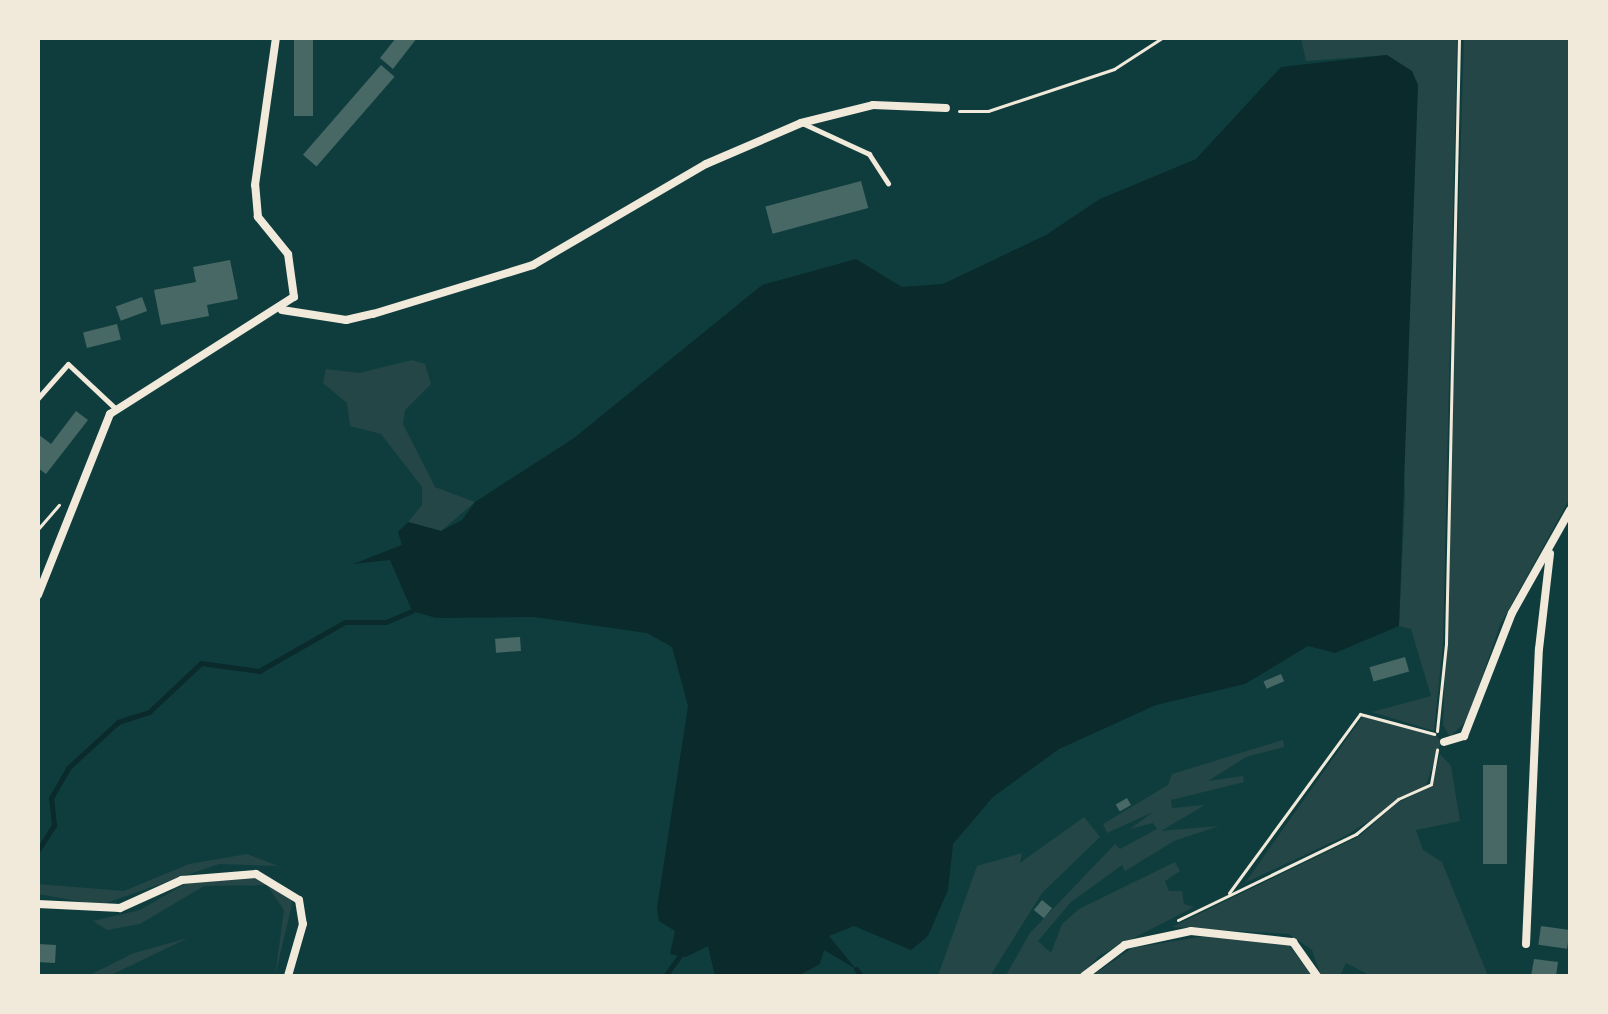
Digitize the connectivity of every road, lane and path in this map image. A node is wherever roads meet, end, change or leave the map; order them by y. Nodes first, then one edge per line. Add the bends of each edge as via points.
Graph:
1 (276, 38) edge
2 (1162, 38) edge
3 (1459, 38) edge
4 (946, 108) joint
5 (801, 123) junction
6 (888, 183) dead end
7 (282, 310) junction
8 (38, 398) edge
9 (116, 409) junction
10 (72, 496) junction
11 (1570, 510) edge
12 (38, 529) edge
13 (1550, 554) junction
14 (38, 595) edge
15 (1437, 735) junction
16 (1444, 742) junction
17 (1229, 893) junction
18 (38, 904) edge
19 (1171, 923) dead end
20 (1526, 944) dead end
21 (288, 976) edge
22 (1084, 976) edge
23 (1317, 976) edge

1 - 7 street via 255,185 258,217 288,254 296,281
2 - 4 path via 1114,69 1078,75 1005,106 972,113
3 - 15 path via 1446,644
4 - 5 street via 873,105
5 - 6 lane via 869,154
5 - 7 street via 706,164 533,265 346,320
7 - 9 street
8 - 9 lane via 68,364
9 - 10 street
10 - 12 path
10 - 14 street
11 - 13 street
13 - 16 street via 1512,613 1464,736
13 - 20 street
15 - 16 path
15 - 17 path via 1360,714
16 - 17 path via 1431,784 1398,799 1356,834
17 - 19 path
18 - 21 street via 120,908 182,880 256,874 299,900 303,924
22 - 23 street via 1125,945 1191,931 1293,942

